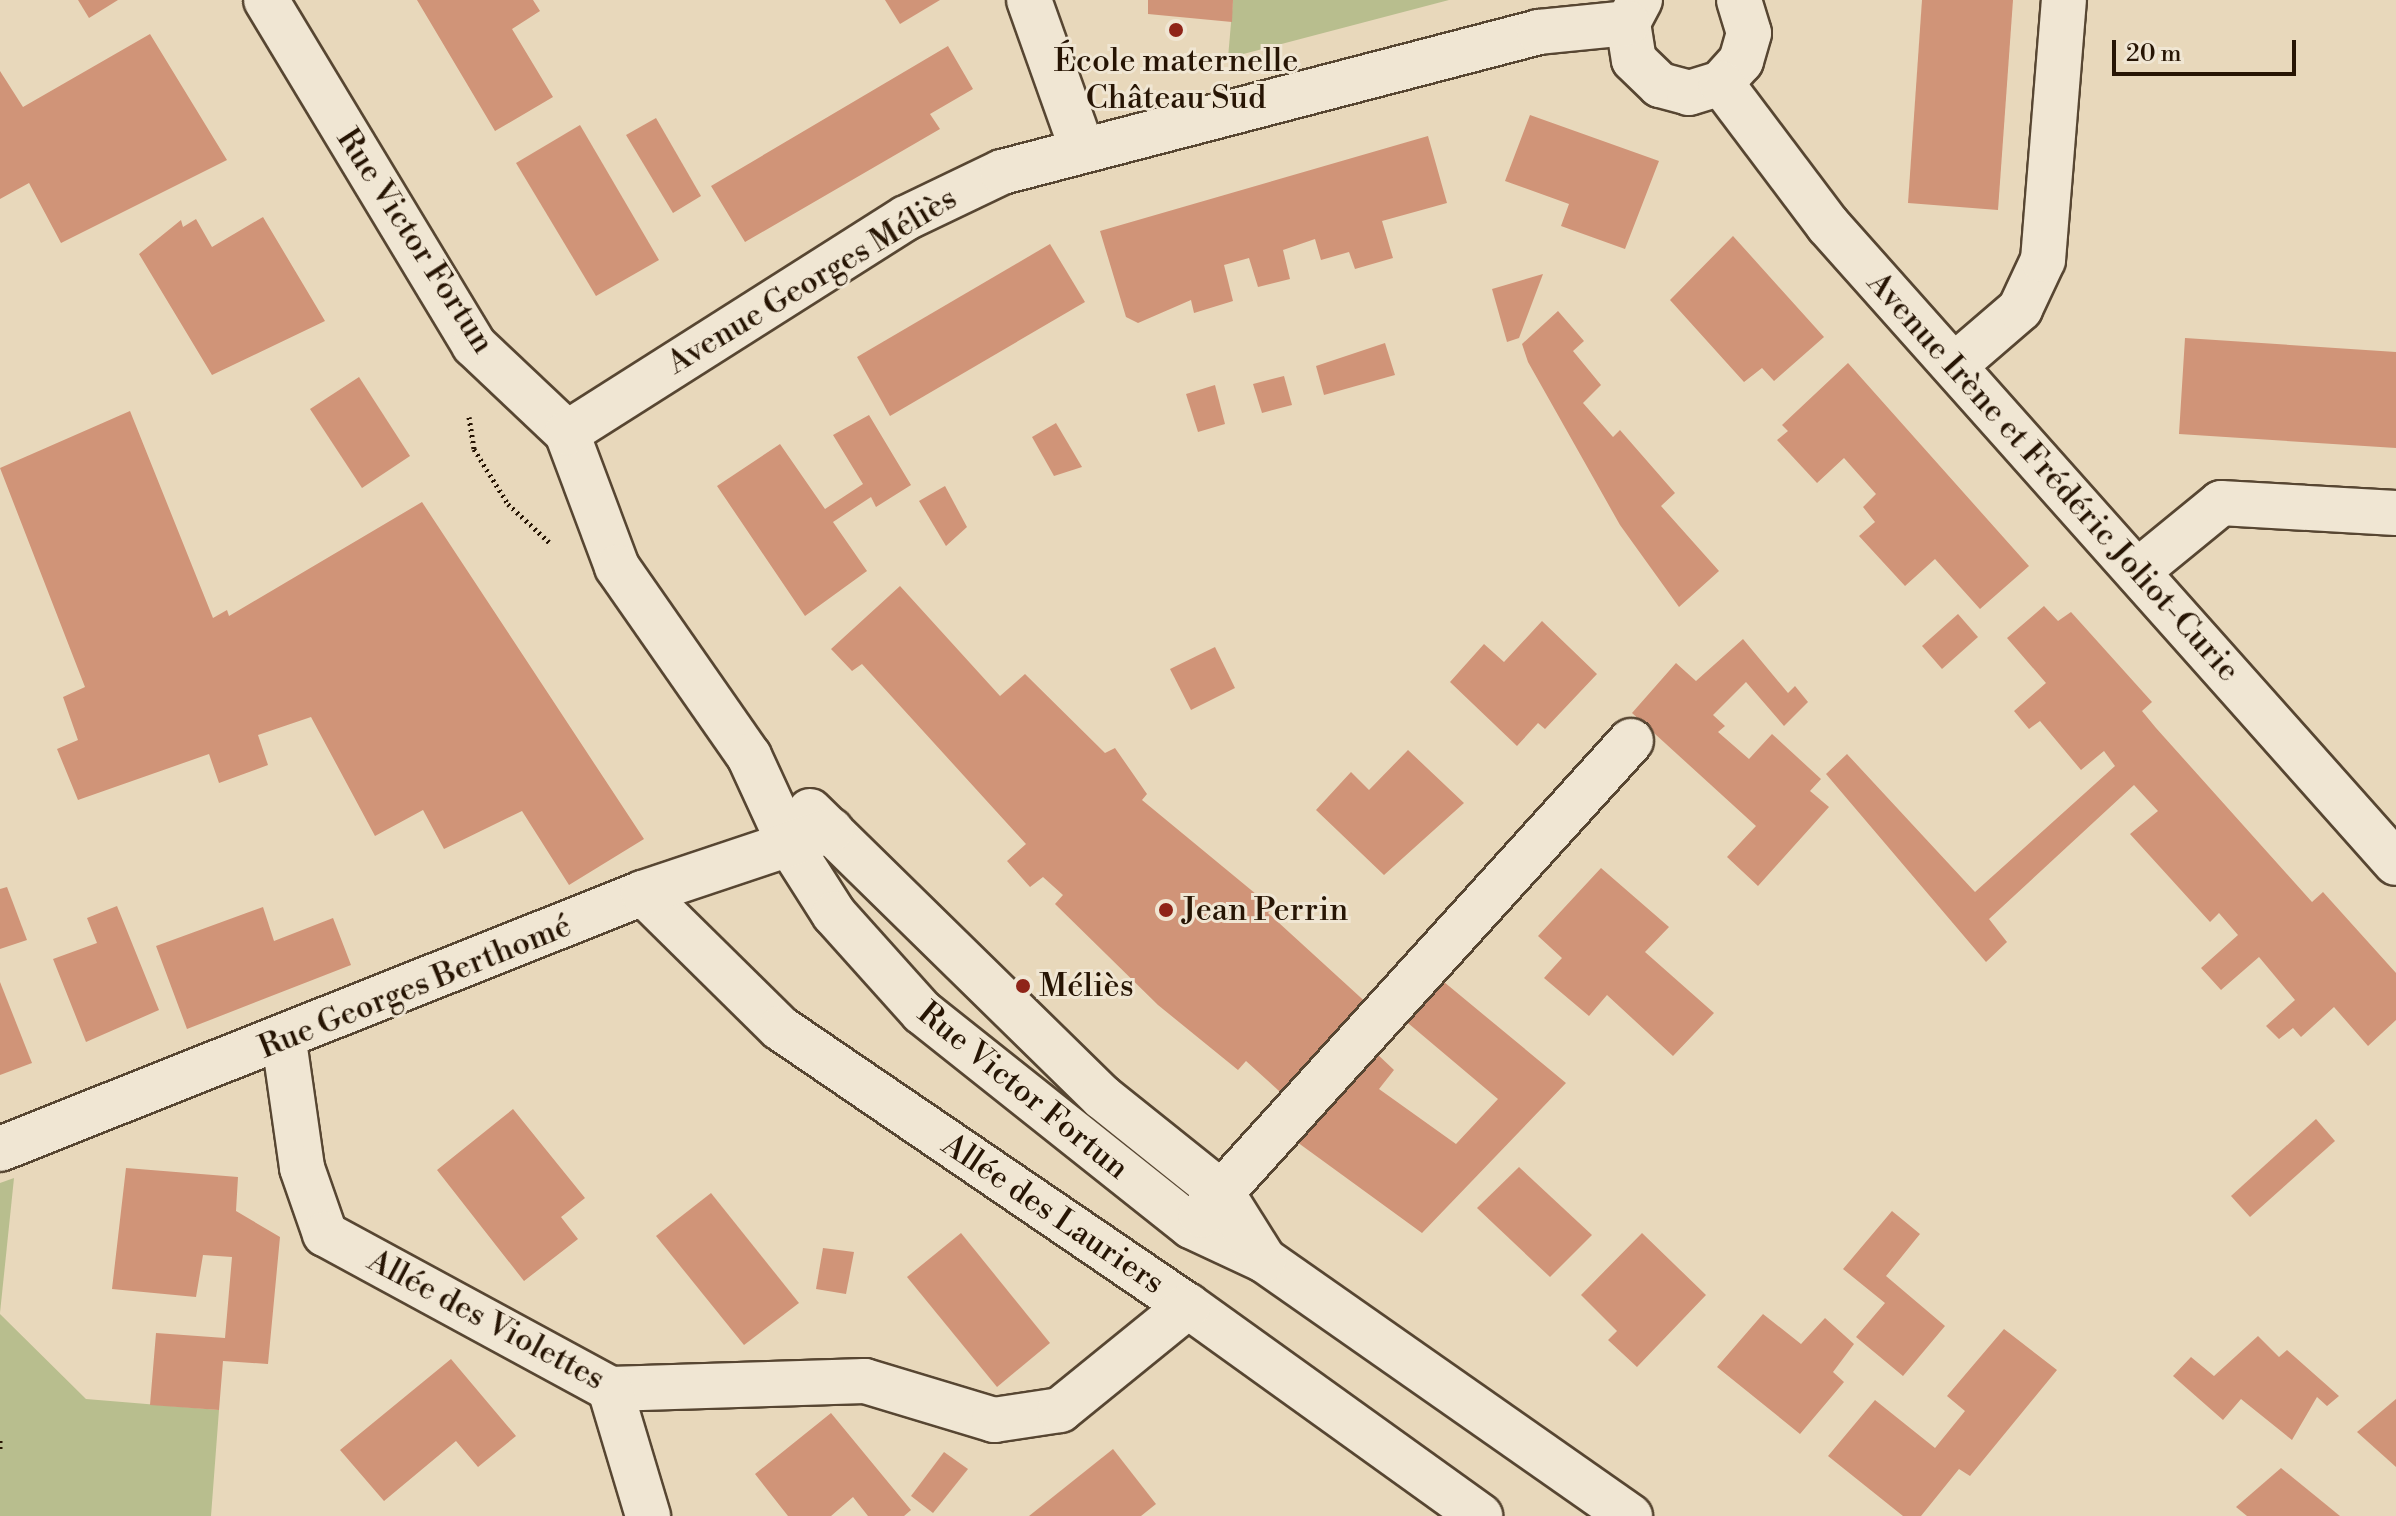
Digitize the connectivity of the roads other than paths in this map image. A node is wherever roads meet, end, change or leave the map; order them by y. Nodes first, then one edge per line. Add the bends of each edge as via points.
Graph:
1 (266, 0) edge
2 (1029, 0) edge
3 (1739, 0) edge
4 (2064, 0) edge
5 (1634, 12) edge
6 (1721, 83) junction
7 (1082, 149) junction
8 (1955, 365) junction
9 (567, 433) junction
10 (2396, 513) edge
11 (2138, 571) junction
12 (1631, 741) dead end
13 (749, 756) junction
14 (831, 830) junction
15 (790, 845) junction
16 (2396, 863) edge
17 (643, 893) junction
18 (284, 1041) junction
19 (0, 1149) edge
20 (1222, 1193) junction
21 (1191, 1226) junction
22 (1264, 1260) junction
23 (1188, 1306) junction
24 (610, 1389) junction
25 (648, 1516) edge
26 (1480, 1516) edge
27 (1630, 1516) edge

1 - 9 street, Rue Victor Fortun via 474,345
2 - 7 street
3 - 6 street via 1749,33 1741,61
4 - 8 street via 2043,260 2020,309
5 - 6 street via 1634,60 1660,85 1689,93
5 - 7 street, Avenue Georges Méliès
6 - 8 street, Avenue Irène et Frédéric Joliot-Curie via 1828,225
7 - 9 street, Avenue Georges Méliès via 1002,172 906,218
8 - 11 street, Avenue Irène et Frédéric Joliot-Curie
9 - 13 street, Rue Victor Fortun via 617,567
10 - 11 street via 2221,503
11 - 16 street, Avenue Irène et Frédéric Joliot-Curie
12 - 20 street
13 - 14 street, Rue Victor Fortun
13 - 15 street, Rue Victor Fortun
14 - 15 street, Rue Georges Berthomé
14 - 20 street, Rue Victor Fortun via 1102,1097
15 - 17 street, Rue Georges Berthomé
15 - 21 street, Rue Victor Fortun via 834,914 922,1012
17 - 18 street, Rue Georges Berthomé
17 - 23 street, Allée des Lauriers via 780,1028
18 - 19 street, Rue Georges Berthomé
18 - 24 street, Allée des Violettes via 302,1168 325,1234
20 - 21 street
20 - 22 street, Rue Victor Fortun
21 - 22 street, Rue Victor Fortun
22 - 27 street, Rue Victor Fortun
23 - 24 street, Allée des Violettes via 1060,1410 994,1420 865,1381
23 - 26 street, Allée des Lauriers
24 - 25 street

